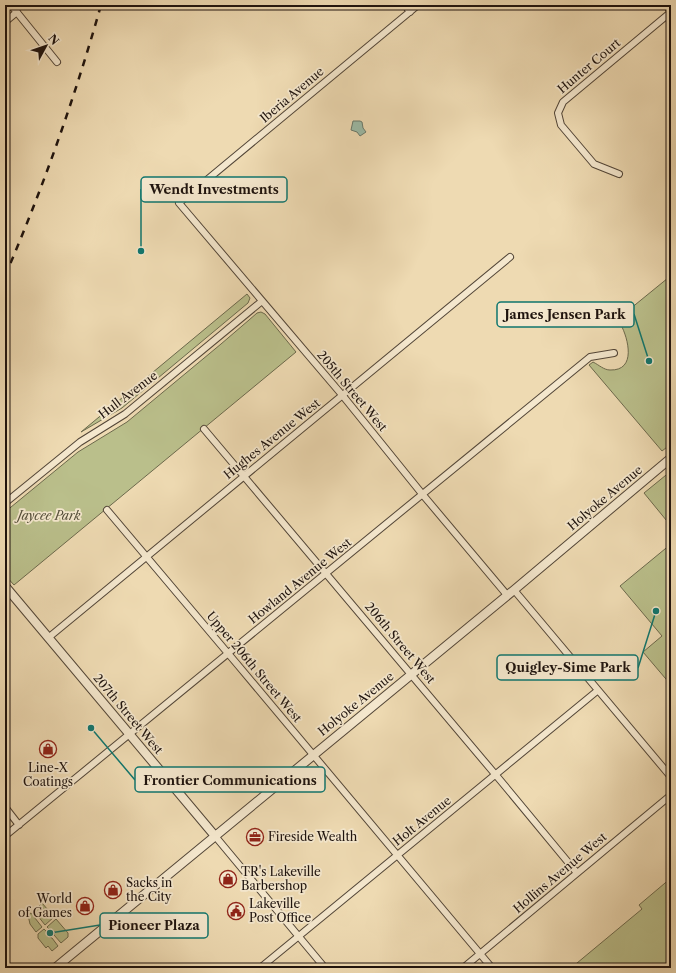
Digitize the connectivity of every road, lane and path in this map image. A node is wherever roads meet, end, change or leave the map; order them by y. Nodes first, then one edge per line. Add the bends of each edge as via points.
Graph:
1 (11, 5) edge
2 (405, 5) edge
3 (418, 5) edge
4 (667, 5) edge
5 (671, 11) edge
6 (17, 12) junction
7 (410, 12) junction
8 (5, 22) edge
9 (57, 62) dead end
10 (619, 174) dead end
11 (179, 203) joint
12 (510, 258) dead end
13 (262, 301) junction
14 (614, 353) dead end
15 (342, 396) junction
16 (204, 429) dead end
17 (671, 458) edge
18 (244, 476) junction
19 (423, 495) junction
20 (5, 503) edge
21 (107, 510) dead end
22 (147, 557) junction
23 (327, 573) junction
24 (5, 586) edge
25 (510, 593) junction
26 (48, 638) junction
27 (229, 654) junction
28 (411, 675) junction
29 (597, 691) junction
30 (130, 735) junction
31 (314, 755) junction
32 (496, 775) junction
33 (671, 778) edge
34 (671, 795) edge
35 (5, 808) edge
36 (19, 824) junction
37 (5, 836) edge
38 (215, 836) junction
39 (397, 856) junction
40 (577, 873) junction
41 (298, 937) junction
42 (480, 954) junction
43 (55, 968) edge
44 (260, 968) edge
45 (325, 968) edge
46 (463, 968) edge
47 (492, 968) edge

1 - 6 street
2 - 7 street
3 - 7 street, Iberia Avenue
4 - 5 main road
5 - 10 street, Hunter Court via 563,102 558,113 561,125 594,164
6 - 8 street
6 - 9 street
7 - 11 street, Iberia Avenue
11 - 13 street, 205th Street West
12 - 15 street, Hughes Avenue West
13 - 15 street, 205th Street West
13 - 20 street, Hull Avenue via 125,414 80,442
14 - 19 street, Howland Avenue West via 590,357
15 - 18 street, Hughes Avenue West
15 - 19 street, 205th Street West
16 - 18 street, 206th Street West
17 - 25 street, Holyoke Avenue
18 - 22 street, Hughes Avenue West
18 - 23 street, 206th Street West
19 - 23 street, Howland Avenue West
19 - 25 street, 205th Street West
21 - 22 street, Upper 206th Street West
22 - 26 street, Hughes Avenue West
22 - 27 street, Upper 206th Street West
23 - 27 street, Howland Avenue West
23 - 28 street, 206th Street West
24 - 26 street, 207th Street West
25 - 28 street, Holyoke Avenue
25 - 29 street, 205th Street West
26 - 30 street, 207th Street West
27 - 30 street, Howland Avenue West
27 - 31 street, Upper 206th Street West
28 - 31 street, Holyoke Avenue
28 - 32 street, 206th Street West
29 - 32 street, Holt Avenue
29 - 33 street, 205th Street West
30 - 36 street, Howland Avenue West
30 - 38 street, 207th Street West
31 - 38 street, Holyoke Avenue
31 - 39 street, Upper 206th Street West
32 - 39 street, Holt Avenue
32 - 40 street, 206th Street West
34 - 40 street, Hollins Avenue West
35 - 36 street
36 - 37 street, Howland Avenue West
38 - 41 street, 207th Street West
38 - 43 street, Holyoke Avenue
39 - 41 street, Holt Avenue
39 - 42 street, Upper 206th Street West
40 - 42 street, Hollins Avenue West
41 - 44 street, Holt Avenue
41 - 45 street, 207th Street West
42 - 46 street, Hollins Avenue West
42 - 47 street, Upper 206th Street West

